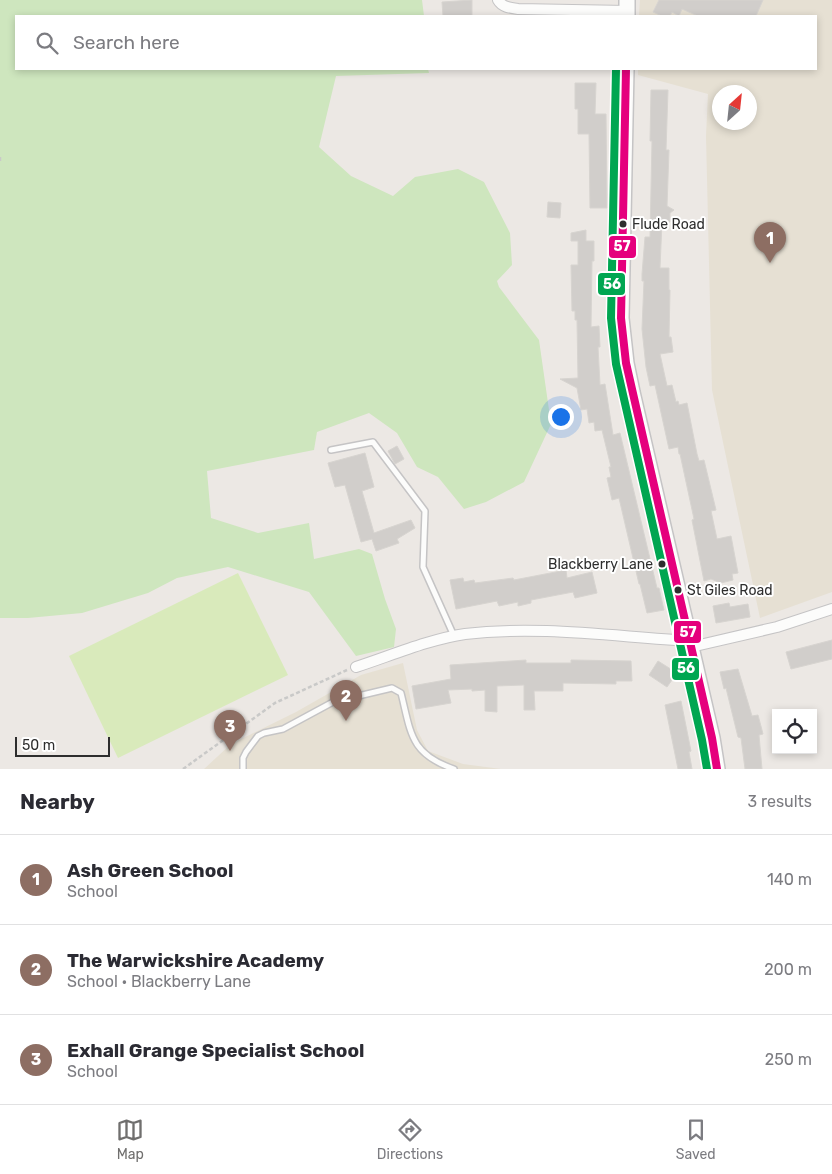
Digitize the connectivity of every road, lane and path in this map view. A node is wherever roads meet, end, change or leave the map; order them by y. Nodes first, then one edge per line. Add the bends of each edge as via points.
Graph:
1 (498, 0) edge
2 (627, 9) edge
3 (626, 70) edge
4 (331, 450) dead end
5 (832, 610) edge
6 (454, 636) junction
7 (691, 644) junction
8 (356, 667) joint
9 (183, 769) edge
10 (243, 769) edge
11 (454, 769) edge
12 (717, 769) edge

1 - 2 street via 506,7 518,9
3 - 7 street via 621,296 623,342
4 - 6 lane via 373,442 425,511 422,567
5 - 7 street via 777,627
6 - 7 street via 501,632 610,634
6 - 8 street
7 - 12 street
8 - 9 path via 275,703
10 - 11 lane via 243,758 258,736 283,729 333,702 392,688 401,693 413,740 420,751

